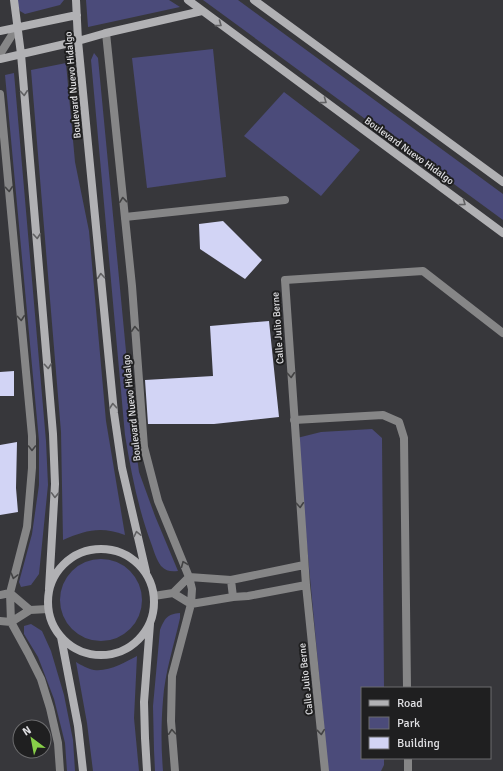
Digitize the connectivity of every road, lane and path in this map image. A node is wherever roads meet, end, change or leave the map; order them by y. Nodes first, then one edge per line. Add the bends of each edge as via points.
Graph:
1 (14, 0) edge
2 (76, 0) edge
3 (188, 0) edge
4 (254, 0) edge
5 (202, 11) junction
6 (76, 15) junction
7 (17, 27) junction
8 (0, 31) edge
9 (106, 33) junction
10 (78, 41) junction
11 (0, 54) edge
12 (21, 54) junction
13 (0, 59) edge
14 (0, 94) edge
15 (503, 182) edge
16 (285, 200) dead end
17 (125, 217) junction
18 (503, 233) edge
19 (503, 333) edge
20 (294, 420) junction
21 (304, 565) junction
22 (146, 572) junction
23 (189, 577) junction
24 (231, 580) junction
25 (306, 585) junction
26 (49, 589) junction
27 (10, 593) junction
28 (173, 593) junction
29 (0, 595) edge
30 (154, 596) junction
31 (233, 597) junction
32 (191, 604) junction
33 (48, 609) junction
34 (30, 610) junction
35 (0, 621) edge
36 (11, 622) junction
37 (150, 622) junction
38 (61, 637) junction
39 (407, 687) edge
40 (408, 759) edge
41 (60, 771) edge
42 (83, 771) edge
43 (147, 771) edge
44 (175, 771) edge
45 (325, 771) edge
46 (408, 771) edge

1 - 7 street
2 - 6 street, Boulevard Nuevo Hidalgo
3 - 5 street, Boulevard Nuevo Hidalgo
4 - 15 street
5 - 9 street
5 -> 18 street, Boulevard Nuevo Hidalgo
6 - 7 street
6 - 10 street, Boulevard Nuevo Hidalgo
7 - 8 street
7 - 11 street
7 - 12 street
9 - 10 street
17 -> 9 street, Boulevard Nuevo Hidalgo
10 - 12 street
22 -> 10 street, Boulevard Nuevo Hidalgo via 122,468 114,413
12 - 13 street
12 -> 26 street via 53,434 55,484
14 -> 27 street via 32,436 27,527
16 - 17 street
23 -> 17 street, Boulevard Nuevo Hidalgo via 158,501 144,448
19 -> 20 street, Calle Julio Berne via 423,271 285,280
20 -> 21 street, Calle Julio Berne
20 - 39 street via 383,415 399,422 404,438
21 - 24 street
21 - 25 street, Calle Julio Berne
22 - 26 street via 122,552 92,549 65,563 52,580
22 - 30 street
23 - 24 street
23 - 28 street
23 - 32 street, Boulevard Nuevo Hidalgo via 192,589
24 - 31 street
25 - 31 street
25 -> 45 street, Calle Julio Berne
26 - 33 street
27 - 29 street
27 - 34 street
27 - 36 street
28 - 30 street
28 - 32 street
30 - 37 street via 154,612
31 - 32 street
44 -> 32 street, Boulevard Nuevo Hidalgo via 171,721 172,676
33 - 34 street
33 - 38 street via 55,629
34 - 36 street
35 - 36 street
36 - 41 street via 41,679 58,743
37 - 38 street via 132,645 105,655 95,655 76,649
37 - 43 street via 144,702
38 - 42 street via 78,726
40 - 46 street

